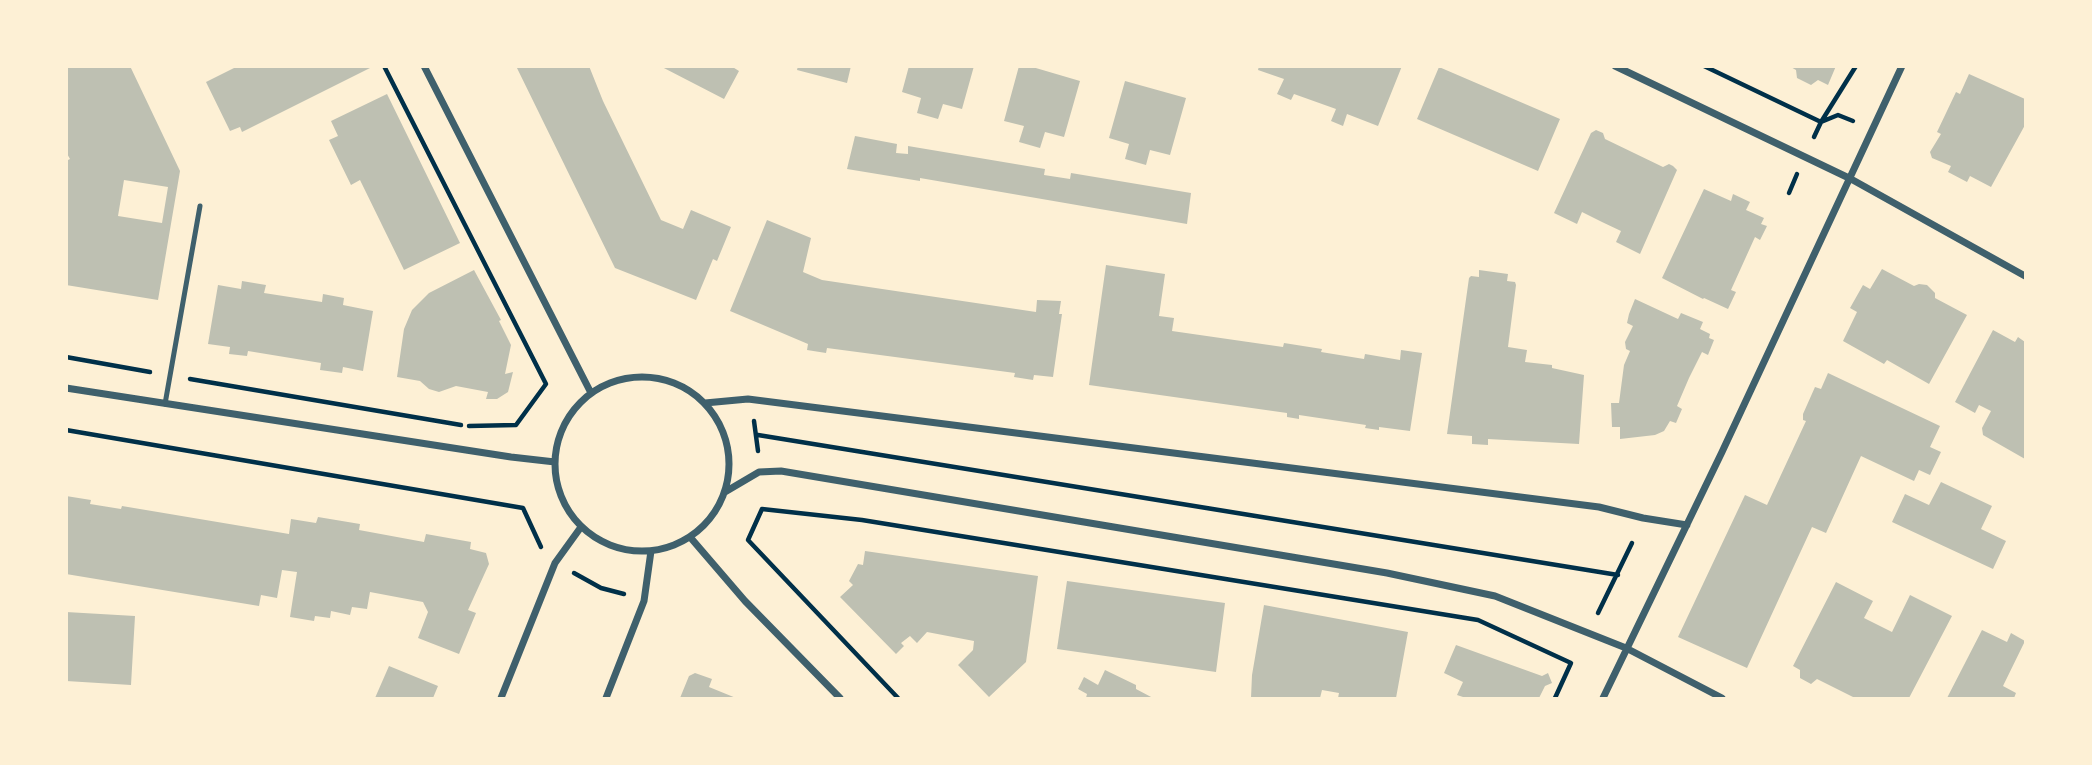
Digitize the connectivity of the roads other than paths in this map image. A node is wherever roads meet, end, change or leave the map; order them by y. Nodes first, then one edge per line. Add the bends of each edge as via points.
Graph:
1 (424, 66) edge
2 (1615, 66) edge
3 (1902, 66) edge
4 (1850, 179) junction
5 (200, 206) dead end
6 (2025, 276) edge
7 (66, 388) edge
8 (591, 393) junction
9 (705, 402) junction
10 (165, 404) junction
11 (555, 461) junction
12 (725, 492) junction
13 (1687, 525) junction
14 (581, 527) junction
15 (690, 537) junction
16 (652, 551) junction
17 (1626, 648) junction
18 (501, 698) edge
19 (607, 698) edge
20 (840, 698) edge
21 (1603, 698) edge
22 (1722, 698) edge

1 - 8 street
2 - 4 street
3 - 4 street
4 - 6 street
4 - 13 street
5 - 10 lane
7 - 10 street
8 - 9 street via 625,378 654,377 681,386
8 - 11 street via 560,433
9 - 12 street via 722,429 728,450
9 - 13 street via 748,399 1600,507
10 - 11 street
11 - 14 street via 566,508
12 - 15 street via 711,517
12 - 17 street via 759,472 781,471 1373,571 1495,596
13 - 17 street
14 - 16 street via 614,547
14 - 18 street via 555,563
15 - 16 street
15 - 20 street
16 - 19 street via 644,600
17 - 21 street
17 - 22 street

